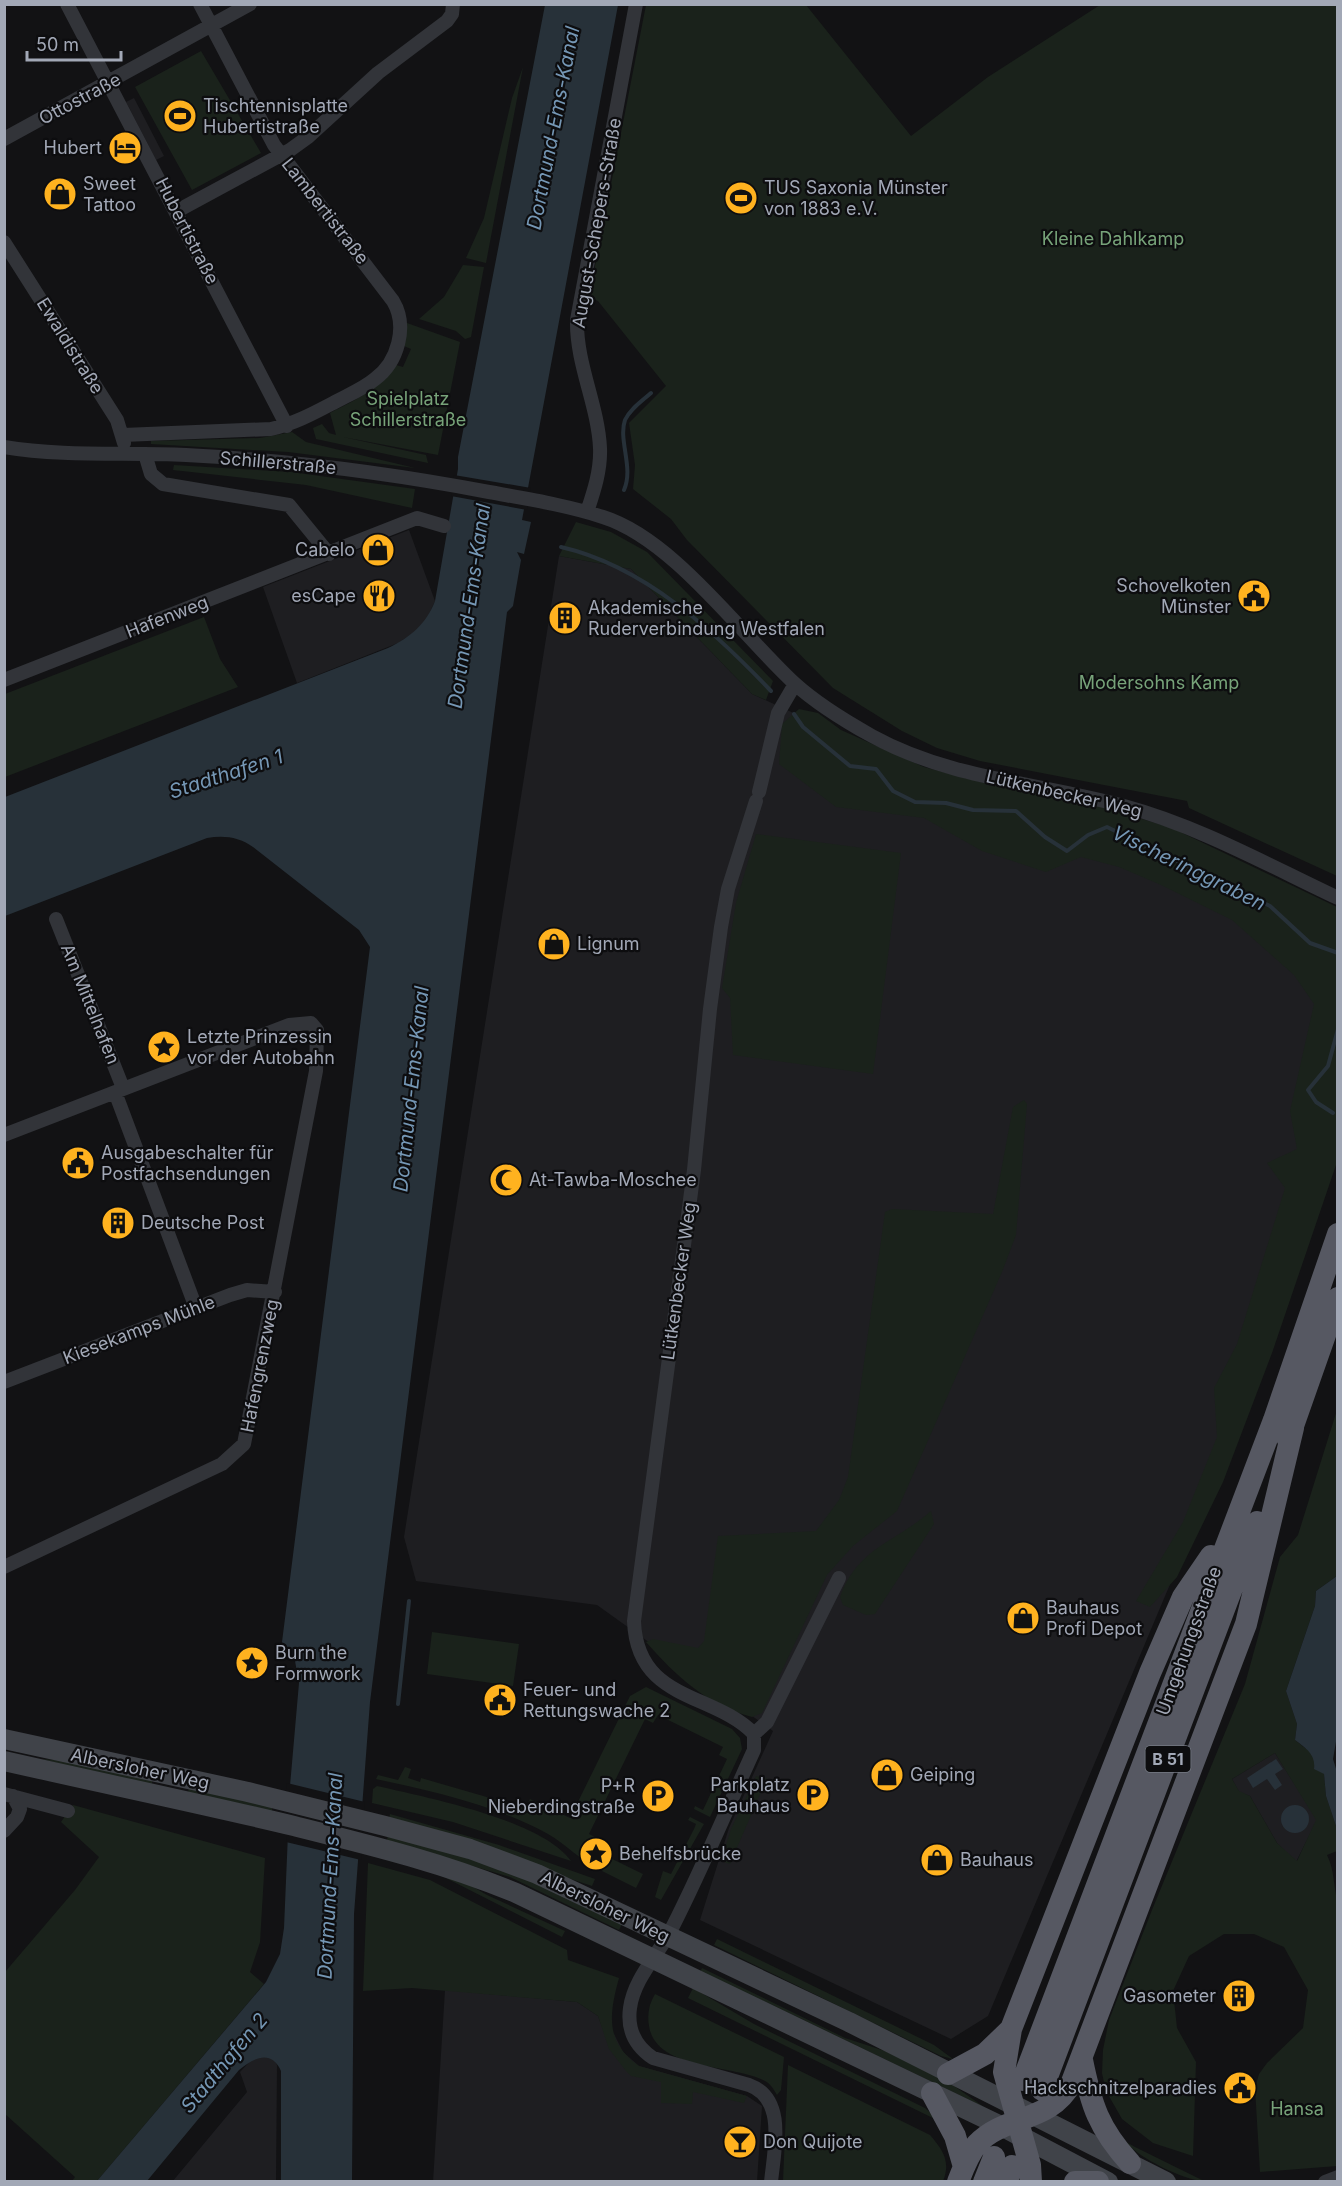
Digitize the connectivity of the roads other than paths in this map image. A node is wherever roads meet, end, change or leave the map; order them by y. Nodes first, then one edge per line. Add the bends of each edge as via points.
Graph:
1 (68, 4) edge
2 (200, 4) edge
3 (250, 4) edge
4 (636, 4) edge
5 (453, 9) edge
6 (211, 26) junction
7 (109, 84) junction
8 (4, 140) edge
9 (282, 155) junction
10 (177, 211) junction
11 (4, 242) edge
12 (400, 320) joint
13 (287, 426) junction
14 (123, 435) junction
15 (4, 447) edge
16 (125, 454) junction
17 (145, 454) junction
18 (549, 503) joint
19 (587, 512) junction
20 (444, 526) dead end
21 (329, 554) junction
22 (4, 680) edge
23 (795, 684) junction
24 (1338, 898) edge
25 (56, 919) dead end
26 (311, 1023) joint
27 (119, 1090) junction
28 (4, 1135) edge
29 (1338, 1234) edge
30 (275, 1292) junction
31 (1338, 1298) edge
32 (196, 1308) junction
33 (4, 1382) edge
34 (1293, 1428) junction
35 (1233, 1522) junction
36 (4, 1568) edge
37 (839, 1578) dead end
38 (754, 1734) junction
39 (4, 1739) edge
40 (4, 1761) edge
41 (9, 1795) edge
42 (68, 1811) dead end
43 (4, 1831) edge
44 (667, 1937) junction
45 (651, 1960) junction
46 (1011, 2029) junction
47 (1082, 2060) junction
48 (948, 2074) junction
49 (932, 2093) junction
50 (1019, 2122) junction
51 (1130, 2163) junction
52 (1004, 2168) edge
53 (961, 2174) edge
54 (1338, 2177) edge
55 (771, 2181) edge
56 (984, 2181) edge
57 (1031, 2181) edge
58 (1075, 2181) edge
59 (1098, 2181) edge
60 (1108, 2181) edge
61 (1166, 2181) edge
62 (1325, 2181) edge

1 - 7 street, Hubertistraße
2 - 6 street, Lambertistraße
3 - 6 street, Ottostraße
4 - 19 street, August-Schepers-Straße via 577,320 577,346 600,448 599,468
5 - 9 street via 309,137
6 - 7 street, Ottostraße
6 - 9 street, Lambertistraße
7 - 8 street, Ottostraße
7 - 10 street, Hubertistraße
9 - 10 street
9 - 12 street, Lambertistraße via 393,301
10 - 13 street, Hubertistraße
11 - 14 street, Ewaldistraße
12 - 13 street, Schillerstraße via 398,344 381,374
13 - 14 street, Schillerstraße
14 - 16 street, Ewaldistraße
15 - 16 street, Schillerstraße via 52,453
16 - 17 street, Schillerstraße
17 - 18 street, Schillerstraße via 285,461 437,482
17 - 21 street via 151,474 163,484 289,505
18 - 19 street, Lütkenbecker Weg
19 - 23 street, Lütkenbecker Weg via 629,528 658,548
20 - 21 street, Hafenweg via 417,518
21 - 22 street, Hafenweg
23 - 24 street, Lütkenbecker Weg via 872,736 925,760 1025,786 1095,798 1169,820
23 - 38 street, Lütkenbecker Weg via 778,713 728,889 721,927 694,1170 634,1621 640,1651 668,1688 740,1723
25 - 27 street, Am Mittelhafen
26 - 27 street, Am Mittelhafen via 289,1024
26 - 30 street, Hafengrenzweg via 317,1030 316,1071
27 - 28 street, Am Mittelhafen
27 - 32 street
29 - 35 highway, Umgehungsstraße / B 51 via 1274,1420
30 - 32 street, Kiesekamps Mühle via 247,1290
30 - 36 street, Hafengrenzweg via 244,1444 236,1454
31 - 34 highway, Umgehungsstraße / B 51
32 - 33 street, Kiesekamps Mühle
34 - 35 highway, Umgehungsstraße / B 51 via 1032,2085
34 - 47 highway, B 51 via 1246,1624
35 - 46 highway, B 51 via 1183,1597
37 - 38 street via 768,1722
38 - 44 street via 754,1750
39 - 44 main road, Albersloher Weg via 275,1799 470,1849 537,1874
40 - 45 main road, Albersloher Weg via 274,1821 454,1868 516,1893
41 - 42 street
41 - 43 street via 20,1809
44 - 45 street
44 - 48 main road, Albersloher Weg via 849,2022
45 - 49 main road, Albersloher Weg
45 - 55 street via 632,1998 632,2034 653,2058 749,2085 768,2097 775,2123
46 - 48 highway, B 51 via 985,2054
46 - 50 highway, B 51 via 1005,2072
47 - 50 highway, B 51 via 1063,2097
47 - 51 highway via 1097,2120
48 - 50 main road, Albersloher Weg
49 - 50 main road, Albersloher Weg
49 - 53 highway, B 51 via 955,2136
50 - 51 main road, Albersloher Weg
50 - 53 highway, B 51 via 979,2142
50 - 57 highway, B 51
50 - 60 main road, Albersloher Weg
51 - 61 main road, Albersloher Weg
52 - 56 highway
54 - 62 street
58 - 59 highway

